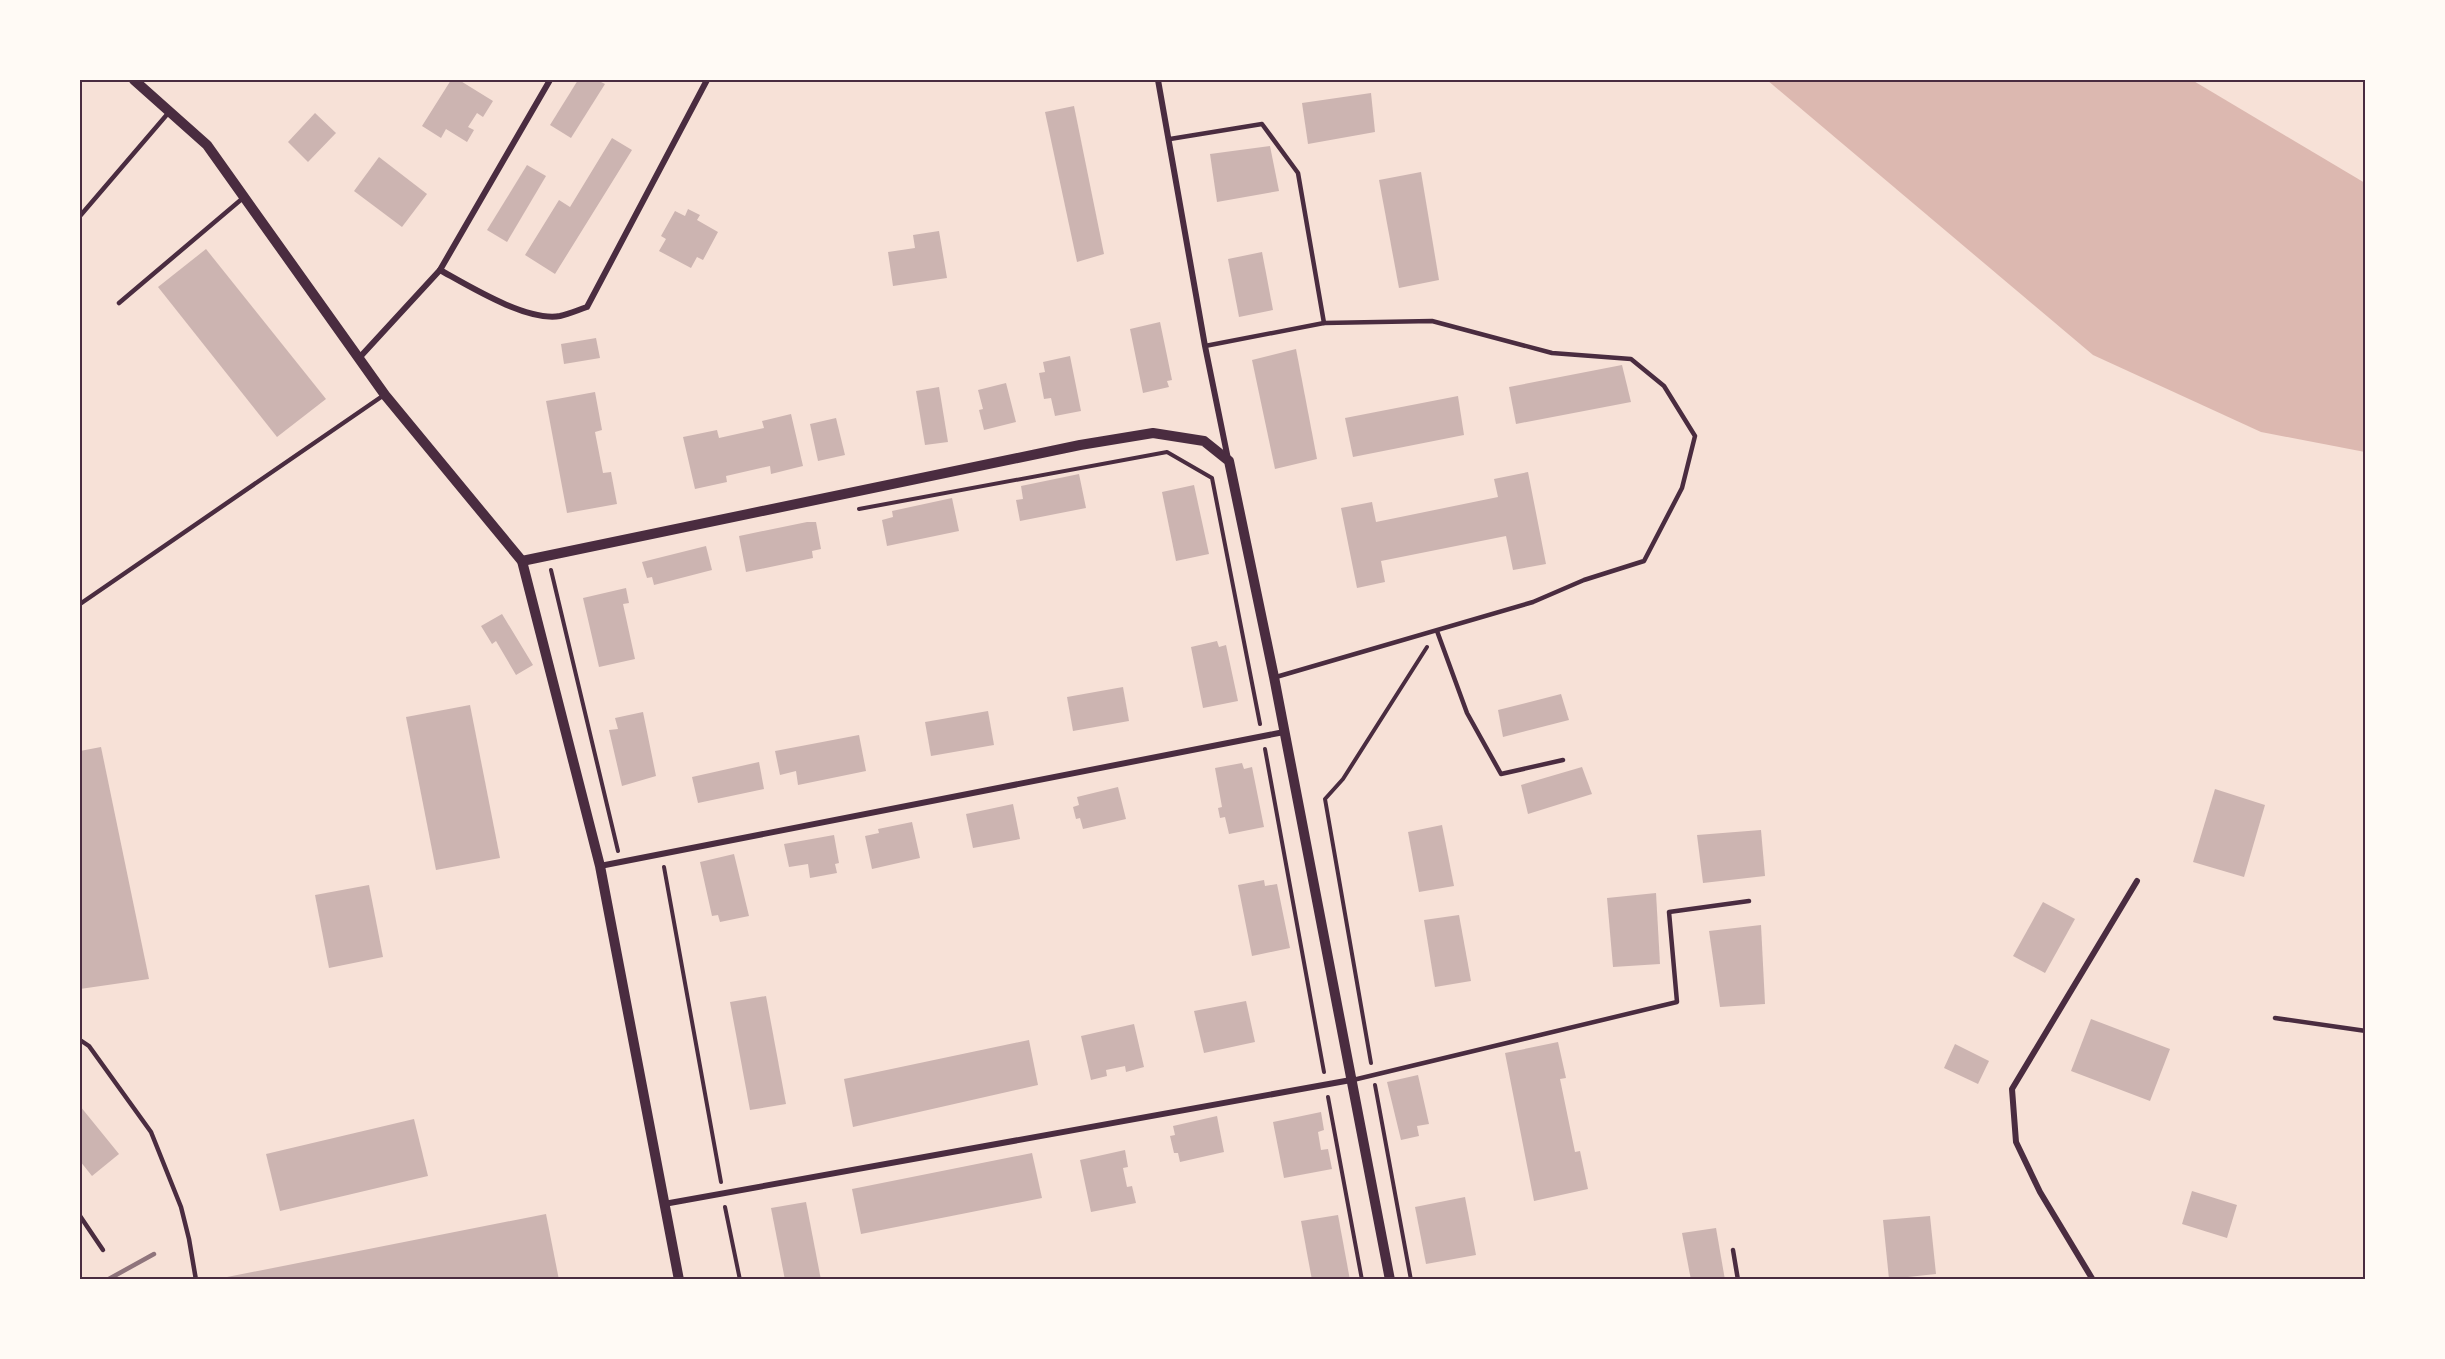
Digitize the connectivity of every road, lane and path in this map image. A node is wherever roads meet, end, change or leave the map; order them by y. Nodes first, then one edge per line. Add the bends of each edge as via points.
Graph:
1 (134, 80) edge
2 (550, 80) edge
3 (707, 80) edge
4 (1158, 80) edge
5 (170, 111) junction
6 (1170, 139) junction
7 (244, 196) junction
8 (80, 216) edge
9 (440, 270) junction
10 (119, 303) dead end
11 (1324, 323) junction
12 (1205, 346) junction
13 (360, 357) junction
14 (385, 395) junction
15 (1229, 461) junction
16 (853, 510) dead end
17 (522, 561) junction
18 (551, 567) dead end
19 (80, 604) edge
20 (1437, 631) junction
21 (1274, 677) junction
22 (1284, 732) junction
23 (1262, 736) junction
24 (1563, 760) dead end
25 (662, 854) junction
26 (622, 862) junction
27 (600, 866) junction
28 (2137, 881) dead end
29 (1749, 901) dead end
30 (2275, 1018) dead end
31 (2366, 1031) edge
32 (80, 1040) edge
33 (1374, 1076) junction
34 (1351, 1080) junction
35 (1326, 1085) junction
36 (723, 1194) junction
37 (663, 1204) junction
38 (80, 1216) edge
39 (103, 1250) dead end
40 (1733, 1250) dead end
41 (196, 1280) edge
42 (679, 1280) edge
43 (740, 1280) edge
44 (1362, 1280) edge
45 (1390, 1280) edge
46 (1411, 1280) edge
47 (1738, 1280) edge
48 (2093, 1280) edge

1 - 5 street
2 - 9 street
3 - 9 street via 587,307 559,316 525,312
4 - 6 street
5 - 7 street via 207,145
5 - 8 lane
6 - 11 lane via 1262,124 1298,173
6 - 12 street
7 - 10 lane
7 - 13 street
9 - 13 street
11 - 12 lane
11 - 20 lane via 1432,321 1552,353 1631,359 1664,386 1695,436 1682,488 1644,561 1533,602
12 - 15 street
13 - 14 street
14 - 17 street
14 - 19 lane
15 - 17 street via 1204,441 1153,433
15 - 21 street
16 - 23 path via 1167,452 1212,478
17 - 27 street
18 - 26 path via 614,843
20 - 21 lane
20 - 24 lane via 1467,713 1500,774
20 - 33 path via 1343,779 1325,799
21 - 22 street
22 - 23 street
22 - 34 street
23 - 25 street
23 - 35 path
25 - 26 street
25 - 36 path
26 - 27 street
27 - 37 street
28 - 48 street via 2012,1089 2016,1142 2040,1192
29 - 33 lane via 1669,912 1677,1002
30 - 31 lane
32 - 41 lane via 89,1046 151,1132 181,1207
33 - 34 lane
33 - 46 path
34 - 35 street
34 - 45 street
35 - 36 street
35 - 44 path
36 - 37 street
36 - 43 path
37 - 42 street
38 - 39 lane
40 - 47 lane

